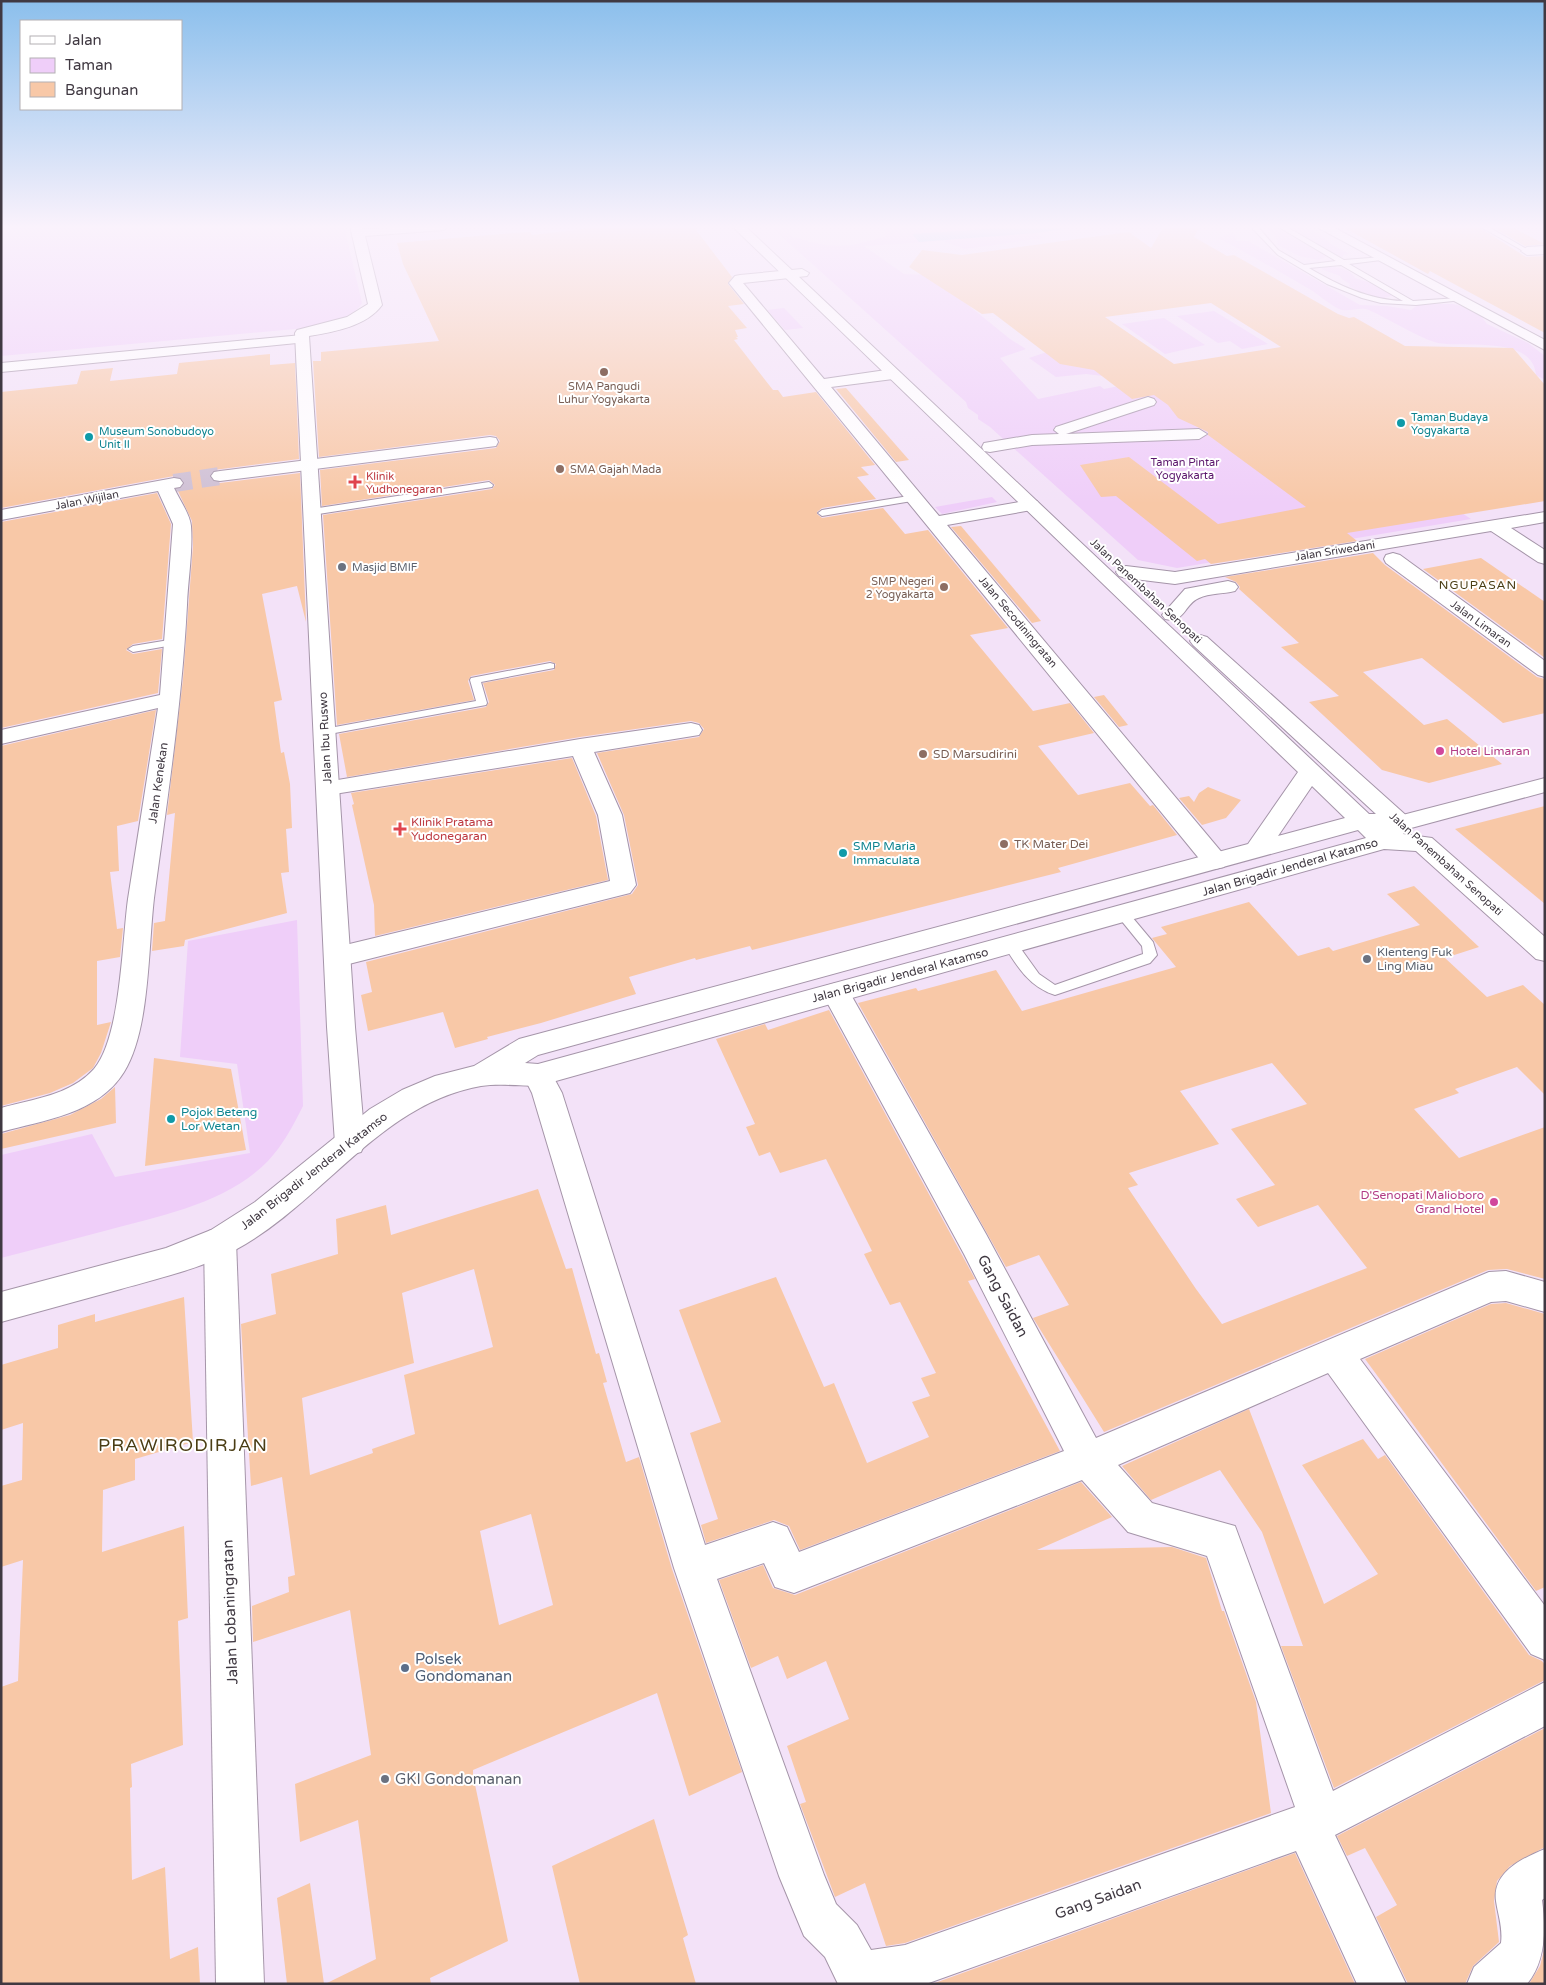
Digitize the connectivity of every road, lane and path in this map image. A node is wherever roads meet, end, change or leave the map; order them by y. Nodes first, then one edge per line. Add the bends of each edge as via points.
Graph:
1 (350, 319) edge
2 (368, 319) edge
3 (766, 319) edge
4 (839, 319) edge
5 (845, 319) edge
6 (1494, 319) edge
7 (302, 336) junction
8 (1545, 346) edge
9 (68, 358) junction
10 (1, 362) edge
11 (1, 368) edge
12 (893, 374) junction
13 (821, 384) junction
14 (1148, 402) dead end
15 (1199, 434) dead end
16 (1032, 440) junction
17 (490, 442) dead end
18 (990, 447) junction
19 (309, 465) junction
20 (220, 476) tunnel mouth
21 (169, 484) joint
22 (488, 485) dead end
23 (915, 498) junction
24 (1031, 505) junction
25 (312, 512) junction
26 (822, 513) dead end
27 (1, 515) edge
28 (1545, 517) edge
29 (935, 522) junction
30 (1494, 525) junction
31 (1082, 532) dead end
32 (1545, 534) edge
33 (1515, 539) junction
34 (1545, 558) edge
35 (1111, 559) dead end
36 (1393, 560) junction
37 (1126, 572) junction
38 (1175, 578) junction
39 (1146, 591) dead end
40 (1192, 593) junction
41 (175, 642) junction
42 (133, 650) dead end
43 (550, 666) dead end
44 (1545, 671) edge
45 (170, 699) junction
46 (691, 730) dead end
47 (324, 732) junction
48 (1, 737) edge
49 (580, 746) junction
50 (1310, 771) junction
51 (1545, 785) edge
52 (328, 788) junction
53 (1362, 821) junction
54 (1392, 832) junction
55 (1256, 850) junction
56 (1214, 861) junction
57 (1122, 914) junction
58 (1011, 944) junction
59 (1545, 952) edge
60 (337, 957) junction
61 (836, 993) junction
62 (482, 1075) junction
63 (538, 1075) junction
64 (1, 1120) edge
65 (350, 1143) junction
66 (220, 1241) junction
67 (1545, 1297) edge
68 (1, 1307) edge
69 (1334, 1353) junction
70 (1088, 1460) junction
71 (693, 1568) junction
72 (1545, 1640) edge
73 (1545, 1703) edge
74 (1323, 1818) junction
75 (1545, 1871) edge
76 (240, 1984) edge
77 (1382, 1984) edge
78 (1492, 1984) edge

1 - 7 street
2 - 7 street via 348,328
3 - 13 street, Jalan Secodiningratan
4 - 12 street, Jalan Panembahan Senopati
5 - 18 street, Jalan Panembahan Senopati
6 - 8 street
7 - 9 street
7 - 19 street, Jalan Ibu Ruswo
9 - 10 street
9 - 11 street
12 - 13 street
12 - 24 street, Jalan Panembahan Senopati
13 - 23 street, Jalan Secodiningratan
14 - 16 street
15 - 16 street
16 - 18 street
17 - 19 street
18 - 31 street, Jalan Panembahan Senopati
19 - 20 street
19 - 25 street, Jalan Ibu Ruswo
21 - 27 street, Jalan Wijilan
21 - 41 street, Jalan Kenekan via 182,524
22 - 25 lane
23 - 26 lane
23 - 29 street, Jalan Secodiningratan
24 - 29 street
24 - 50 street, Jalan Panembahan Senopati
25 - 47 street, Jalan Ibu Ruswo
28 - 30 street, Jalan Sriwedani
29 - 56 street, Jalan Secodiningratan
30 - 33 street
30 - 38 street, Jalan Sriwedani
32 - 33 street, Jalan Sriwedani
33 - 34 street
33 - 36 street, Jalan Sriwedani
35 - 37 street, Jalan Panembahan Senopati
36 - 40 street, Jalan Sriwedani
36 - 44 street, Jalan Limaran
37 - 38 street, Jalan Sriwedani
37 - 39 street, Jalan Panembahan Senopati
38 - 40 street
40 - 54 street, Jalan Panembahan Senopati via 1166,609
41 - 42 lane
41 - 45 street, Jalan Kenekan
43 - 47 lane via 475,680 482,703
45 - 48 street
45 - 64 street, Jalan Kenekan via 127,1024 116,1058 103,1078 75,1099
46 - 49 street
47 - 52 street, Jalan Ibu Ruswo
49 - 52 street
49 - 60 street via 610,815 622,887
50 - 53 street, Jalan Panembahan Senopati
50 - 55 street
51 - 54 street, Jalan Brigadir Jenderal Katamso
52 - 60 street, Jalan Ibu Ruswo
53 - 54 street, Jalan Panembahan Senopati
53 - 55 street, Jalan Brigadir Jenderal Katamso
54 - 57 street, Jalan Brigadir Jenderal Katamso
54 - 59 street, Jalan Panembahan Senopati via 1424,844
55 - 56 street, Jalan Brigadir Jenderal Katamso
56 - 62 street, Jalan Brigadir Jenderal Katamso via 529,1047
57 - 58 street, Jalan Brigadir Jenderal Katamso
57 - 58 lane via 1148,945 1150,954 1145,960 1055,990 1043,986 1034,977
58 - 61 street, Jalan Brigadir Jenderal Katamso
60 - 65 street, Jalan Ibu Ruswo
61 - 63 street, Jalan Brigadir Jenderal Katamso
61 - 70 street, Gang Saidan via 975,1244
62 - 63 street, Jalan Brigadir Jenderal Katamso
62 - 65 street, Jalan Brigadir Jenderal Katamso via 411,1098 394,1107
63 - 71 street via 547,1093
65 - 66 street, Jalan Brigadir Jenderal Katamso via 276,1203
66 - 68 street, Jalan Brigadir Jenderal Katamso via 161,1264
66 - 76 street, Jalan Lobaningratan
67 - 69 street via 1506,1286 1489,1287
69 - 70 street
69 - 72 street
70 - 71 street via 794,1573 788,1573 773,1541
70 - 74 street, Gang Saidan via 1141,1519 1221,1540
71 - 74 street, Gang Saidan via 820,1920 840,1941 855,1968 865,1974 905,1968
73 - 74 street, Gang Saidan
74 - 77 street
75 - 78 street via 1519,1889 1525,1948 1514,1964

